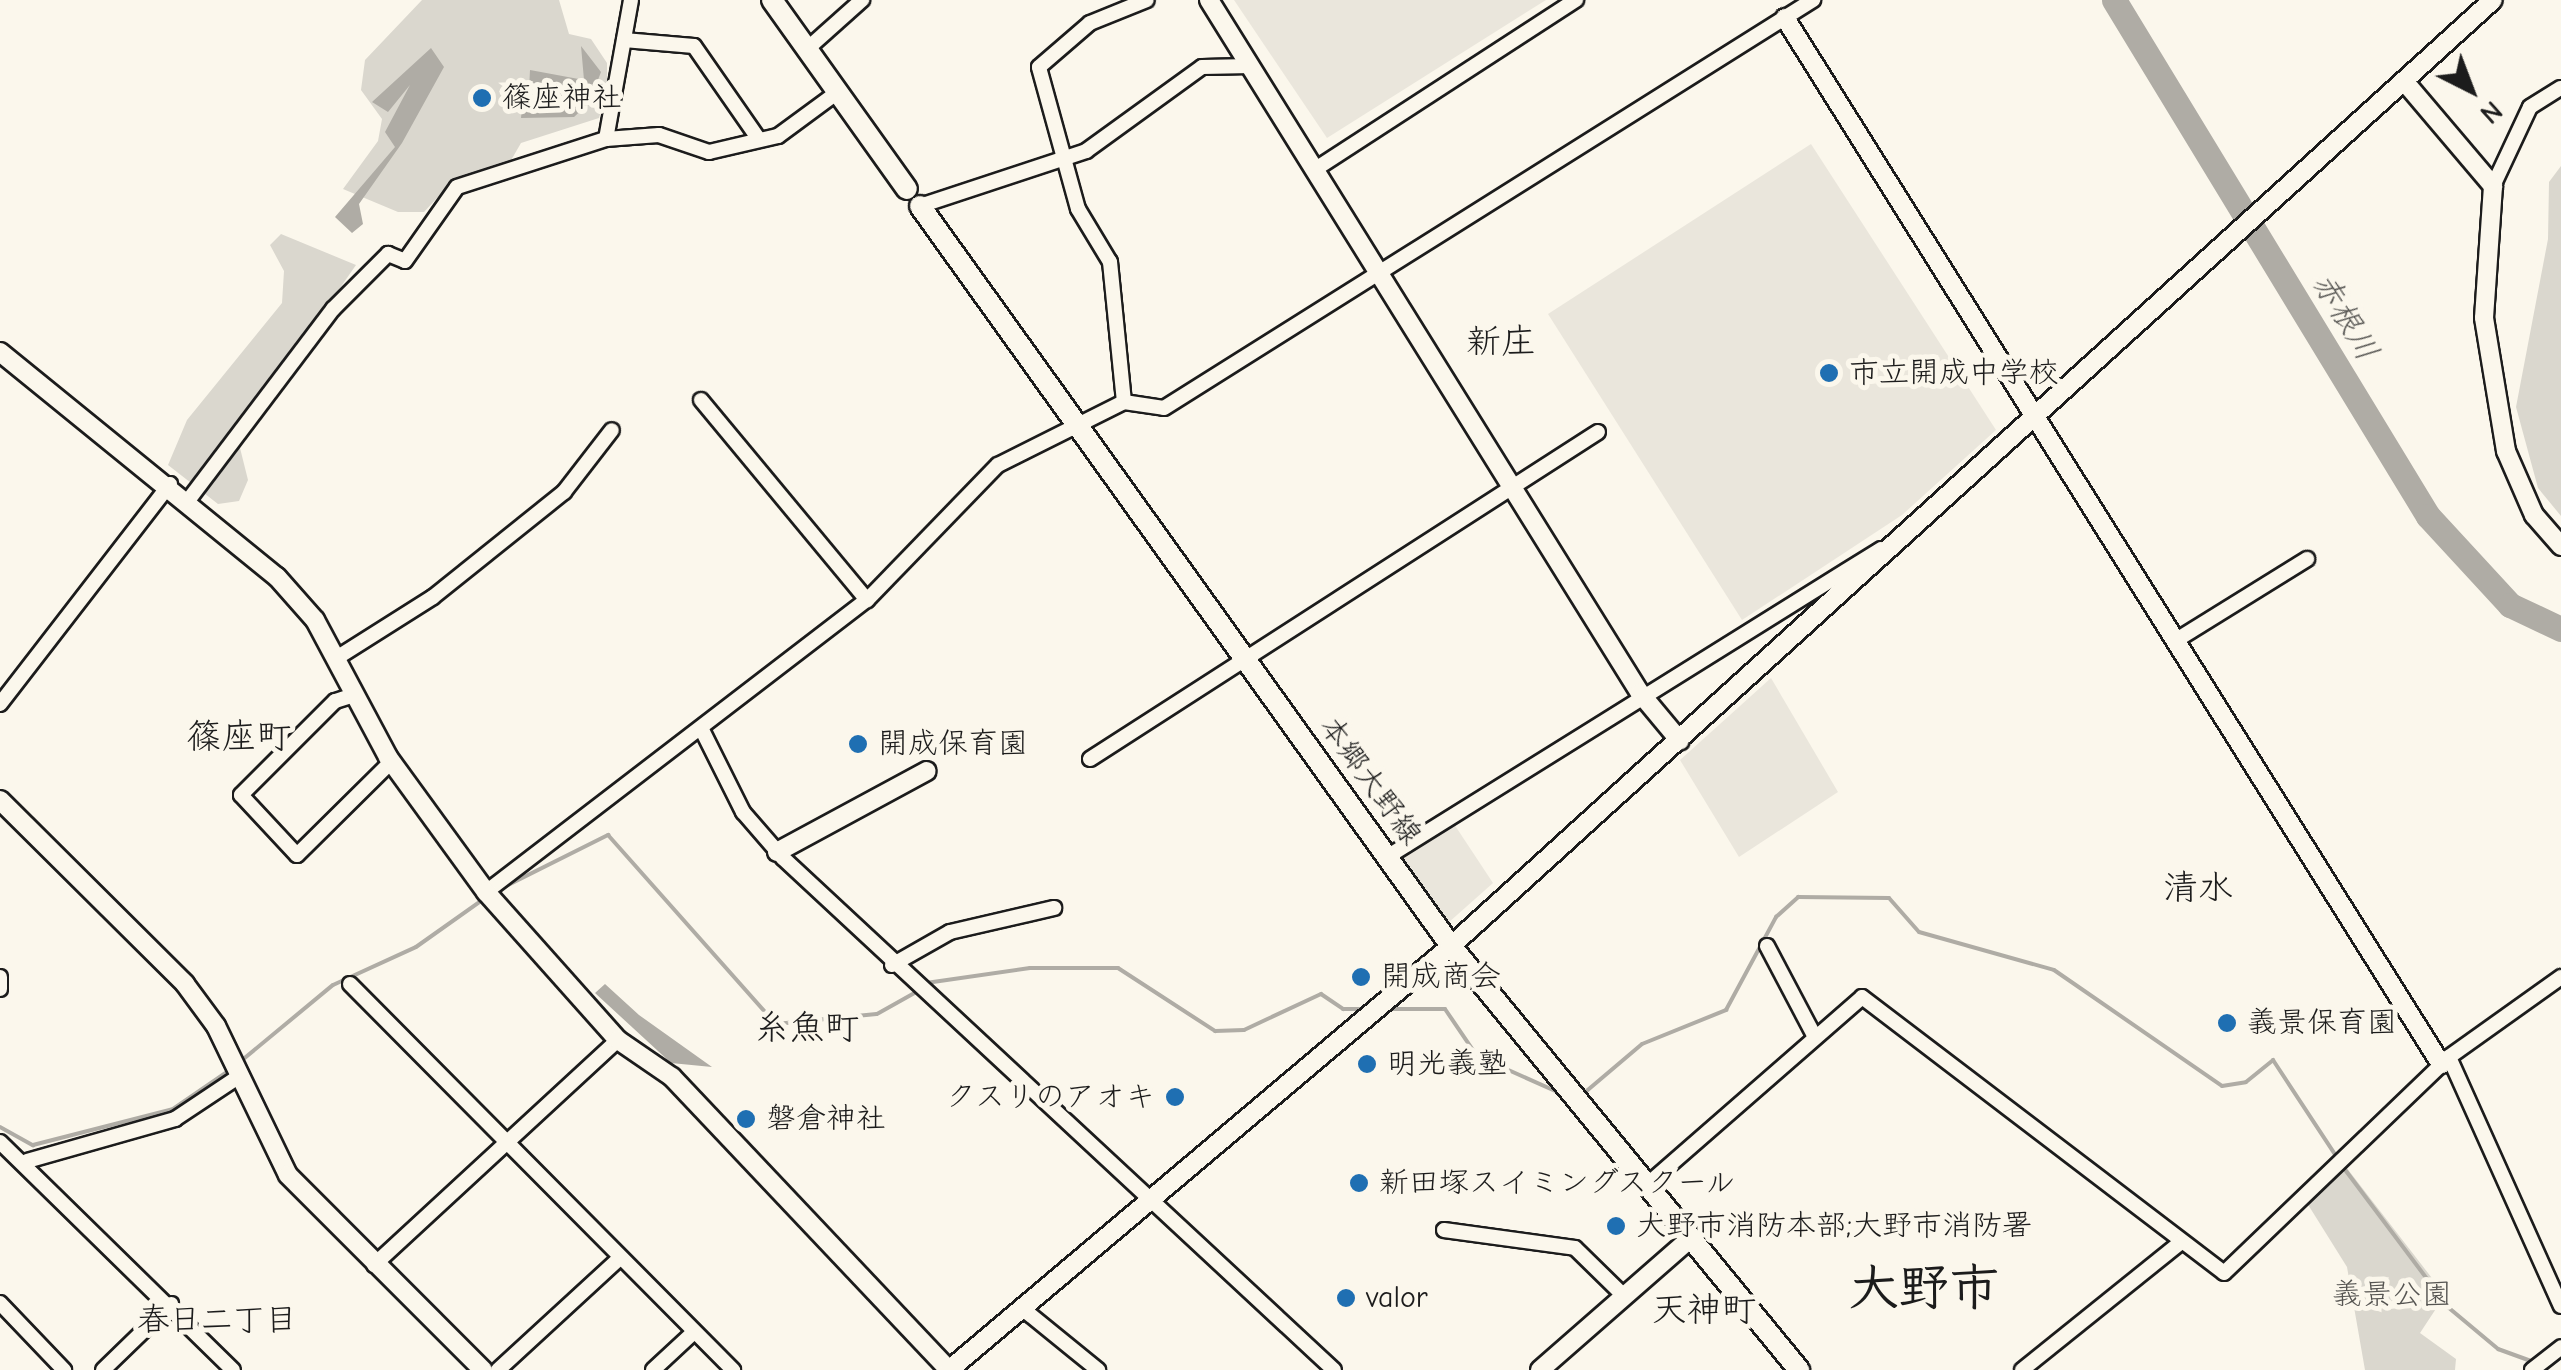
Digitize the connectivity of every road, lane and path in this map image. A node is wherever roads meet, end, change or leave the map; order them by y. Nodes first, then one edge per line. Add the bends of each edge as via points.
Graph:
1 (631, 0) edge
2 (772, 0) edge
3 (862, 0) edge
4 (1147, 0) edge
5 (1209, 0) edge
6 (1576, 0) edge
7 (1813, 0) edge
8 (2493, 0) edge
9 (1785, 18) junction
10 (624, 40) junction
11 (808, 50) junction
12 (1251, 66) junction
13 (2404, 81) junction
14 (2561, 88) edge
15 (838, 92) junction
16 (758, 138) junction
17 (606, 139) junction
18 (1062, 157) junction
19 (1317, 168) junction
20 (2493, 186) junction
21 (907, 188) joint
22 (920, 206) junction
23 (1387, 275) junction
24 (0, 352) edge
25 (701, 400) dead end
26 (1124, 402) junction
27 (2037, 419) junction
28 (1077, 426) junction
29 (612, 430) dead end
30 (1598, 432) dead end
31 (170, 484) junction
32 (1514, 486) junction
33 (190, 498) junction
34 (1903, 536) junction
35 (2561, 546) edge
36 (2306, 560) dead end
37 (868, 600) junction
38 (2178, 639) junction
39 (336, 659) junction
40 (1245, 660) junction
41 (1640, 693) junction
42 (354, 695) junction
43 (0, 704) edge
44 (702, 730) junction
45 (1680, 741) junction
46 (1090, 759) dead end
47 (392, 761) junction
48 (927, 771) dead end
49 (0, 800) edge
50 (777, 852) junction
51 (1387, 856) junction
52 (486, 892) junction
53 (1054, 908) dead end
54 (1451, 946) junction
55 (1767, 946) dead end
56 (892, 965) junction
57 (2561, 977) edge
58 (0, 978) edge
59 (350, 984) dead end
60 (0, 989) edge
61 (1815, 1037) junction
62 (618, 1040) junction
63 (2445, 1061) junction
64 (238, 1077) junction
65 (0, 1142) edge
66 (507, 1142) junction
67 (27, 1161) junction
68 (1648, 1184) junction
69 (1154, 1199) junction
70 (1444, 1230) dead end
71 (1692, 1237) junction
72 (2182, 1242) junction
73 (620, 1258) junction
74 (374, 1265) junction
75 (1624, 1296) junction
76 (0, 1303) edge
77 (171, 1304) junction
78 (2561, 1306) edge
79 (1023, 1309) junction
80 (694, 1332) junction
81 (2561, 1347) edge
82 (64, 1370) edge
83 (103, 1370) edge
84 (233, 1370) edge
85 (483, 1370) edge
86 (498, 1370) edge
87 (653, 1370) edge
88 (733, 1370) edge
89 (949, 1370) edge
90 (1098, 1370) edge
91 (1334, 1370) edge
92 (1540, 1370) edge
93 (1799, 1370) edge
94 (2022, 1370) edge
95 (2532, 1370) edge

1 - 10 street
2 - 11 main road
3 - 11 street
4 - 18 street via 1044,54 1038,66
5 - 12 street
6 - 19 street
7 - 9 street
8 - 13 street
9 - 23 street
9 - 27 street
10 - 16 street via 694,46
10 - 17 street
11 - 15 main road
12 - 18 street via 1202,68 1137,122
12 - 19 street
13 - 20 street
13 - 27 street
14 - 20 street via 2530,107
15 - 16 street via 778,136
15 - 21 main road
16 - 17 street via 709,152 659,135
17 - 33 street via 457,188 405,261 388,254 332,309
18 - 22 street
18 - 26 street via 1094,244 1110,262
19 - 23 street
20 - 35 street via 2484,318 2506,451 2534,515
21 - 22 street
22 - 28 main road, 本郷大野線
23 - 26 street via 1164,408
23 - 32 street
24 - 31 street
25 - 37 street
26 - 28 street
27 - 34 street
27 - 38 street
28 - 37 street via 998,465 960,496
28 - 40 main road, 本郷大野線
29 - 39 street via 564,492 433,597
30 - 32 street
31 - 33 street
31 - 43 street
32 - 40 street
32 - 41 street
33 - 39 street via 277,577
34 - 41 street
34 - 45 street
36 - 38 street
37 - 44 street
38 - 63 street
39 - 42 street
40 - 46 street
40 - 51 main road, 本郷大野線
41 - 45 street
41 - 51 street
42 - 47 street
42 - 47 street via 335,701 241,795 297,855
44 - 50 street via 743,812
44 - 52 street
45 - 54 street
47 - 52 street
48 - 50 street
49 - 64 street via 185,984
50 - 56 street
51 - 54 main road, 本郷大野線
52 - 62 street
53 - 56 street via 950,932
54 - 68 main road, 本郷大野線
54 - 69 street
55 - 61 street
56 - 69 street
57 - 63 street
58 - 60 street
59 - 66 street
61 - 68 street
61 - 72 street via 1862,996 1877,1000 1920,1044
62 - 66 street
62 - 89 street via 672,1077
63 - 72 street via 2224,1273
63 - 78 street
64 - 67 street via 175,1119
64 - 74 street via 288,1176
65 - 67 street
66 - 73 street
66 - 74 street
67 - 77 street
68 - 71 main road, 本郷大野線
69 - 79 street
69 - 91 street
70 - 75 street via 1575,1248
71 - 75 street
71 - 93 main road, 本郷大野線
72 - 94 street
73 - 80 street
73 - 86 street
74 - 85 street
75 - 92 street
76 - 82 street
77 - 83 street
77 - 84 street
79 - 89 street
79 - 90 street
80 - 87 street
80 - 88 street
81 - 95 street

